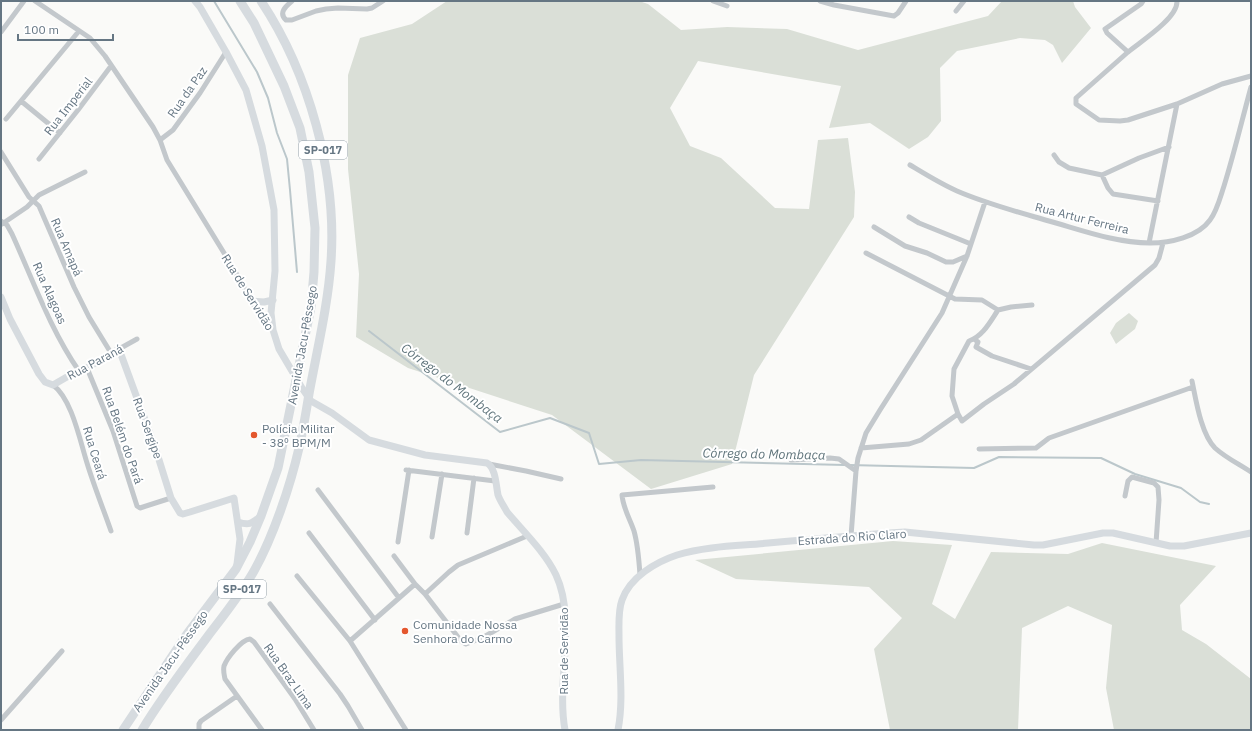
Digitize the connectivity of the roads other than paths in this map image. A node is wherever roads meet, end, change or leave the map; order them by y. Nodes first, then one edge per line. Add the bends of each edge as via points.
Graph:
1 (24, 1) edge
2 (35, 1) edge
3 (195, 1) edge
4 (240, 1) edge
5 (261, 1) edge
6 (292, 1) edge
7 (383, 1) edge
8 (713, 1) edge
9 (820, 1) edge
10 (906, 1) edge
11 (964, 1) edge
12 (1143, 1) edge
13 (1177, 1) edge
14 (727, 6) dead end
15 (956, 11) dead end
16 (79, 31) junction
17 (1, 32) edge
18 (226, 52) junction
19 (1128, 52) junction
20 (111, 66) junction
21 (1251, 76) edge
22 (1251, 87) edge
23 (21, 101) junction
24 (1177, 104) junction
25 (6, 118) dead end
26 (60, 133) junction
27 (160, 140) junction
28 (1169, 147) junction
29 (1, 152) edge
30 (1054, 155) dead end
31 (39, 159) dead end
32 (910, 165) dead end
33 (85, 172) dead end
34 (1102, 175) junction
35 (33, 201) junction
36 (1158, 201) junction
37 (985, 202) junction
38 (909, 217) dead end
39 (2, 222) edge
40 (874, 227) dead end
41 (1163, 242) junction
42 (1149, 243) junction
43 (971, 244) junction
44 (866, 253) dead end
45 (967, 256) junction
46 (950, 295) junction
47 (1, 297) edge
48 (273, 300) junction
49 (251, 301) junction
50 (1032, 305) dead end
51 (998, 310) junction
52 (273, 330) junction
53 (138, 339) dead end
54 (974, 339) junction
55 (119, 349) junction
56 (110, 354) junction
57 (88, 368) junction
58 (1031, 369) junction
59 (79, 371) junction
60 (1192, 381) dead end
61 (53, 385) junction
62 (1193, 387) junction
63 (958, 414) junction
64 (861, 448) junction
65 (980, 450) dead end
66 (790, 460) dead end
67 (489, 464) junction
68 (856, 471) junction
69 (1251, 472) edge
70 (442, 474) junction
71 (474, 478) junction
72 (561, 480) dead end
73 (495, 481) junction
74 (713, 487) dead end
75 (318, 490) dead end
76 (1125, 496) dead end
77 (171, 498) junction
78 (262, 516) junction
79 (238, 522) junction
80 (111, 531) dead end
81 (467, 532) dead end
82 (309, 533) dead end
83 (1251, 533) edge
84 (527, 536) junction
85 (851, 536) junction
86 (432, 537) dead end
87 (398, 542) dead end
88 (1156, 543) junction
89 (394, 556) dead end
90 (236, 569) junction
91 (640, 574) junction
92 (297, 576) dead end
93 (415, 584) junction
94 (425, 594) junction
95 (400, 598) junction
96 (270, 604) dead end
97 (564, 604) junction
98 (375, 620) junction
99 (350, 641) junction
100 (62, 651) dead end
101 (238, 696) junction
102 (139, 704) junction
103 (1, 720) edge
104 (118, 730) edge
105 (123, 730) edge
106 (142, 730) edge
107 (199, 730) edge
108 (262, 730) edge
109 (314, 730) edge
110 (362, 730) edge
111 (406, 730) edge
112 (565, 730) edge
113 (618, 730) edge

1 - 17 street
2 - 16 street, Rua de Servidão
3 - 18 main road
4 - 78 highway, Avenida Jacu-Pêssego / SP-017 via 254,23 284,86 300,128 309,172 315,228 311,307 278,468
5 - 106 highway, Avenida Jacu-Pêssego / SP-017 via 299,76 324,152 332,226 325,311 299,448 287,491 266,546 254,571 233,603 158,704
6 - 7 street via 282,13 286,20 326,9 370,8
8 - 14 street
9 - 10 street via 894,16
11 - 15 street
12 - 19 street via 1105,30
13 - 19 street via 1178,5 1173,13
16 - 20 street, Rua de Servidão via 90,38
16 - 23 street
18 - 27 street, Rua da Paz via 200,93 172,130
18 - 48 main road via 246,90 262,146 274,210
19 - 24 street via 1076,98 1076,104 1099,120 1113,121 1128,120
20 - 26 street, Rua Imperial
20 - 27 street, Rua de Servidão
21 - 24 street via 1222,84
22 - 41 street, Rua Artur Ferreira via 1218,205 1210,220 1200,230 1185,237
23 - 25 street
23 - 26 street
24 - 28 street
26 - 31 street, Rua Imperial
27 - 49 street, Rua de Servidão via 167,160
28 - 34 street
28 - 36 street
29 - 35 street, Rua Amapá
30 - 34 street via 1063,166
32 - 37 street, Rua Artur Ferreira via 948,187
33 - 35 street via 39,195
34 - 36 street via 1113,194
35 - 39 street
35 - 56 street, Rua Amapá via 39,206 74,287
36 - 42 street
37 - 42 street, Rua Artur Ferreira via 1089,232
37 - 43 street
38 - 43 street
39 - 59 street, Rua Alagoas via 12,234 66,351
40 - 45 street via 905,246 946,262
41 - 42 street, Rua Artur Ferreira
41 - 58 street via 1159,258 1148,271
43 - 45 street
44 - 46 street
45 - 46 street
46 - 51 street via 955,300 982,300
46 - 64 street via 933,328 866,433
47 - 61 main road via 39,374 45,382
48 - 49 main road
48 - 52 main road
49 - 52 street, Rua de Servidão via 261,318
50 - 51 street
51 - 54 street via 985,330
52 - 67 main road, Rua de Servidão via 279,349 311,401 369,440 425,455
53 - 55 street, Rua Paraná
54 - 58 street via 978,342 976,347 992,356
54 - 63 street via 969,341 954,369 952,396
55 - 56 main road, Rua Paraná
55 - 77 main road, Rua Sergipe
56 - 57 main road, Rua Paraná
57 - 59 main road, Rua Paraná
57 - 77 street, Rua Belém do Pará via 113,431 137,505 140,508
58 - 63 street via 962,421
59 - 61 main road, Rua Paraná
60 - 62 street
61 - 80 street, Rua Ceará via 62,394 71,412
62 - 65 street via 1049,438 1036,448
62 - 69 street via 1209,440 1225,456
63 - 64 street via 921,440 909,444
64 - 68 street
66 - 68 street via 830,458 839,460
67 - 72 street
67 - 73 main road, Rua de Servidão
68 - 85 street
70 - 71 street
70 - 86 street
70 - 87 street via 407,470
71 - 73 street
71 - 81 street
73 - 84 main road, Rua de Servidão via 502,504
74 - 91 street via 622,495 634,530
75 - 95 street
76 - 88 street via 1128,480 1132,477 1154,483 1158,487 1160,500
77 - 79 main road, Rua Sergipe via 183,514 234,498
78 - 79 main road via 251,524
78 - 90 highway, Avenida Jacu-Pêssego / SP-017
79 - 90 main road via 240,540
82 - 98 street
83 - 88 main road, Estrada do Rio Claro via 1184,546
84 - 94 street via 458,565
84 - 97 main road, Rua de Servidão via 551,566
85 - 88 main road, Estrada do Rio Claro via 906,532 1034,545 1108,533
85 - 91 main road, Estrada do Rio Claro via 694,551 664,560
89 - 93 street
90 - 102 highway, Avenida Jacu-Pêssego / SP-017
91 - 113 main road, Estrada do Rio Claro via 627,589 620,609 621,697
92 - 99 street
93 - 94 street
93 - 95 street
94 - 97 street via 466,644 482,638 515,618
95 - 98 street
96 - 110 street via 340,694
97 - 112 main road, Rua de Servidão via 562,706
98 - 99 street
99 - 111 street
100 - 103 street
101 - 107 street via 201,721
101 - 108 street
101 - 109 street, Rua Braz Lima via 225,679 224,667 245,640 250,639
102 - 104 main road
102 - 105 highway, Avenida Jacu-Pêssego / SP-017

